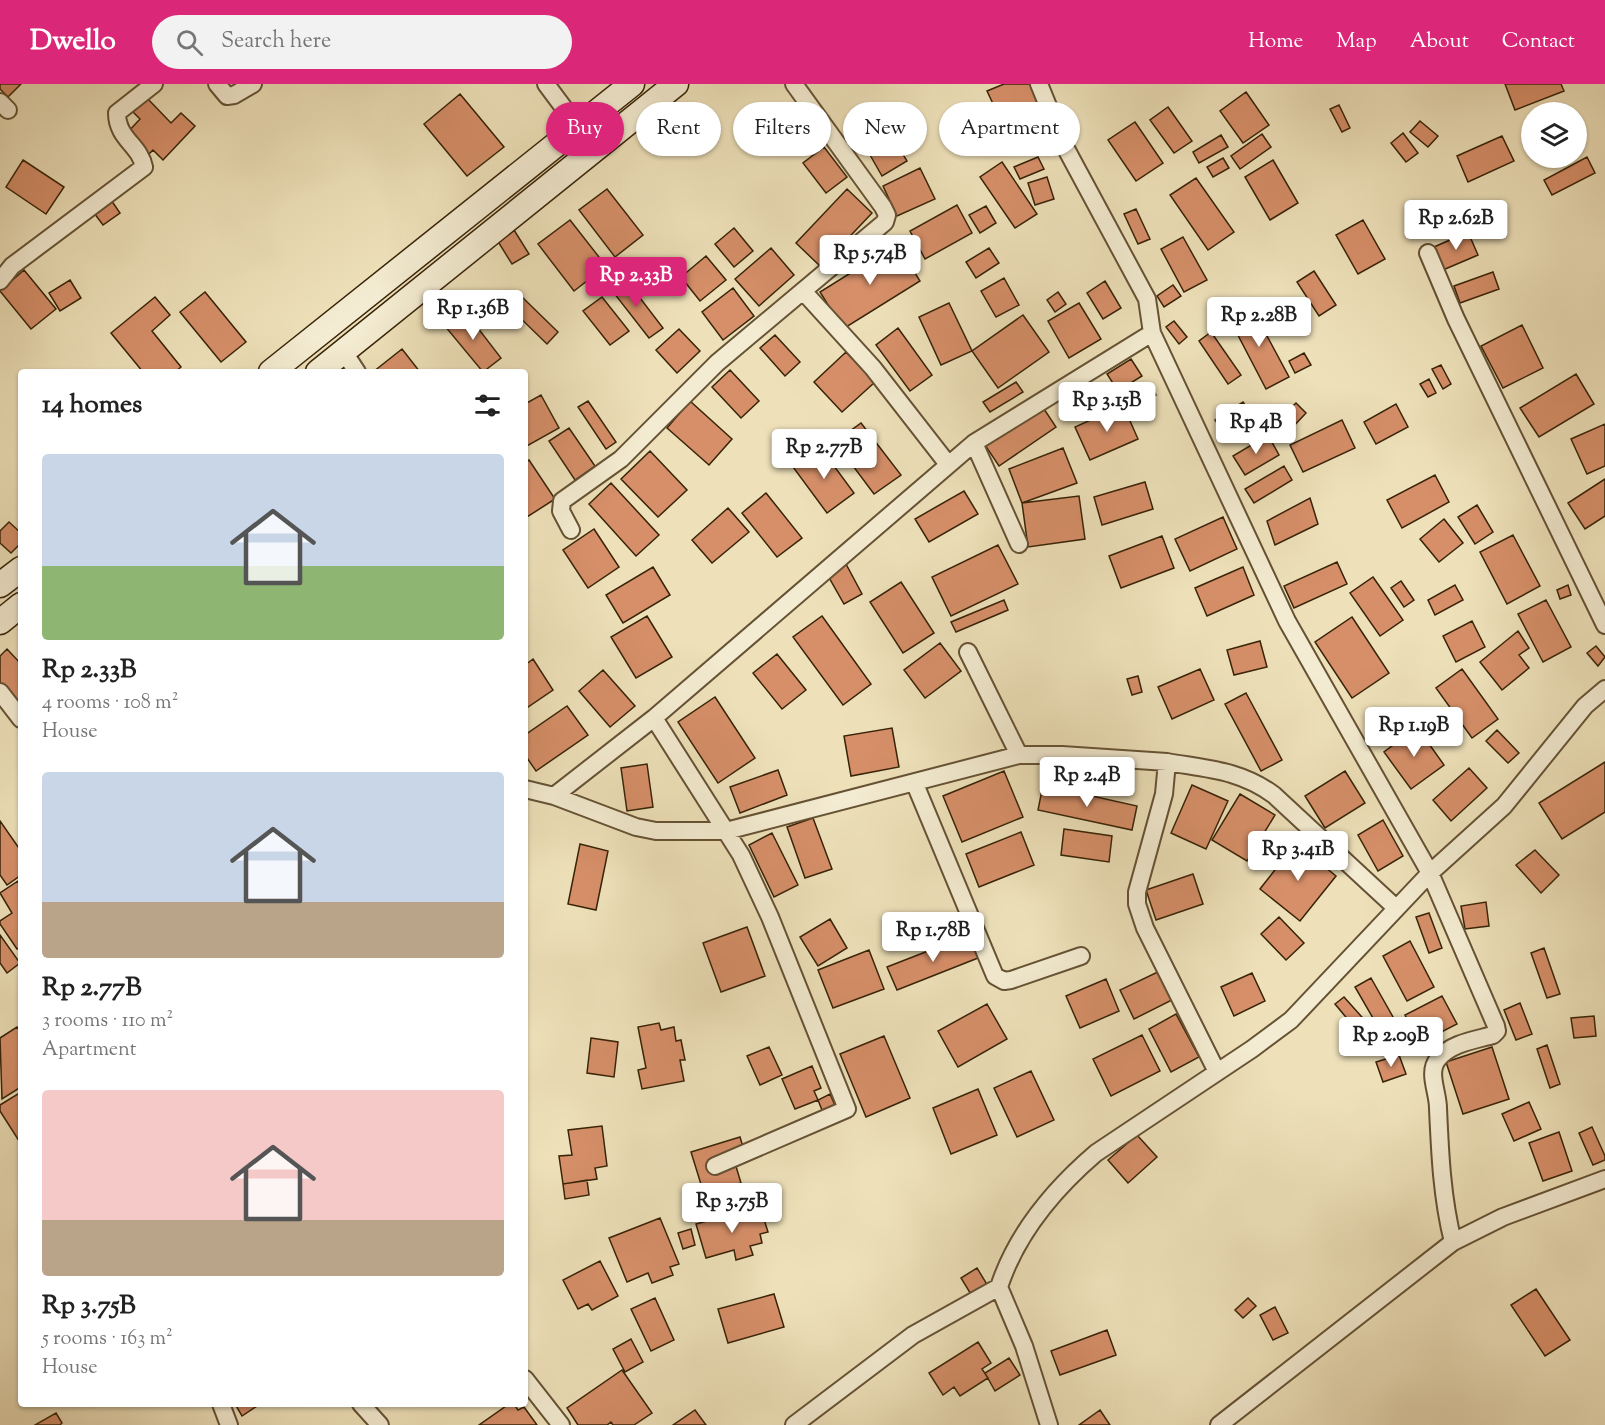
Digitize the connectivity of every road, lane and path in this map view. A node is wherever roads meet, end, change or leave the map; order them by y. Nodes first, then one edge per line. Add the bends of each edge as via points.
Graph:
1 (154, 84) edge
2 (217, 84) edge
3 (253, 84) edge
4 (546, 84) edge
5 (633, 84) edge
6 (676, 84) edge
7 (794, 84) edge
8 (1038, 84) edge
9 (559, 102) edge
10 (610, 102) edge
11 (546, 153) edge
12 (1428, 253) dead end
13 (6, 261) edge
14 (0, 280) edge
15 (803, 291) junction
16 (1152, 333) junction
17 (344, 351) junction
18 (275, 369) edge
19 (322, 369) edge
20 (355, 369) edge
21 (974, 443) junction
22 (947, 463) junction
23 (571, 530) dead end
24 (1019, 544) dead end
25 (18, 571) edge
26 (0, 585) edge
27 (18, 607) edge
28 (0, 622) edge
29 (1605, 625) edge
30 (968, 652) dead end
31 (1605, 689) edge
32 (0, 692) edge
33 (18, 715) edge
34 (654, 718) junction
35 (1019, 755) junction
36 (1167, 762) junction
37 (915, 784) junction
38 (528, 790) edge
39 (554, 796) junction
40 (726, 831) junction
41 (1430, 873) junction
42 (1396, 908) junction
43 (1081, 956) dead end
44 (1217, 1072) junction
45 (715, 1166) dead end
46 (1605, 1179) edge
47 (1453, 1242) junction
48 (999, 1287) junction
49 (528, 1383) edge
50 (221, 1407) edge
51 (364, 1407) edge
52 (229, 1425) edge
53 (380, 1425) edge
54 (561, 1425) edge
55 (794, 1425) edge
56 (1049, 1425) edge
57 (1219, 1425) edge

1 - 13 street via 117,113 121,134 143,159 144,166
2 - 3 street via 227,96
4 - 9 street
5 - 10 street
6 - 17 street
7 - 15 street via 886,215 885,222
8 - 16 street via 1064,146 1147,299
11 - 18 street
12 - 29 street via 1456,319
13 - 14 street
15 - 22 street via 873,368
15 - 23 street via 717,363 621,459 562,501 561,511
16 - 21 street
16 - 41 street via 1287,621
17 - 19 street
17 - 20 street
21 - 22 street
21 - 24 street
22 - 34 street
25 - 26 street
27 - 28 street
30 - 35 street
31 - 41 street via 1585,706 1504,806
32 - 33 street
34 - 39 street
34 - 40 street
35 - 36 street
35 - 37 street
36 - 42 street via 1238,774 1255,781
36 - 44 street via 1167,778 1137,903 1145,928
37 - 40 street
37 - 43 street via 995,976 1011,980
38 - 39 street
39 - 40 street via 636,827 656,831
40 - 45 street via 770,917 848,1109
41 - 42 street
41 - 47 street via 1497,1031 1446,1051 1436,1060 1433,1074 1445,1210
42 - 44 street via 1291,1020
44 - 48 street via 1081,1165 1021,1236
46 - 47 street via 1503,1218
47 - 57 street
48 - 55 street via 913,1335
48 - 56 street via 1024,1346
49 - 54 street
50 - 52 street
51 - 53 street

